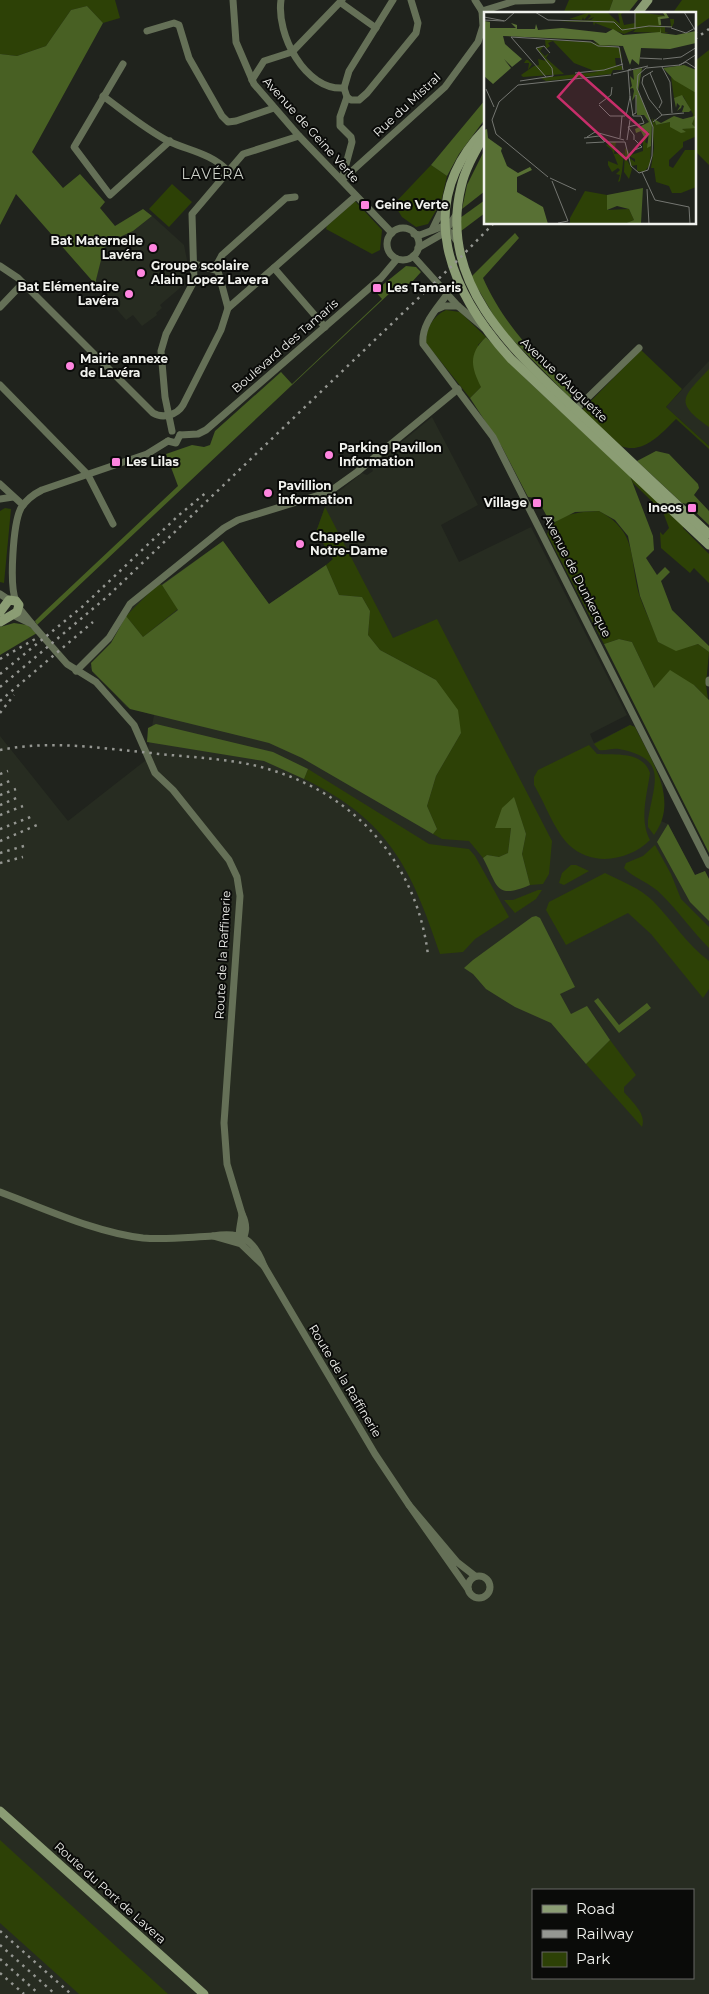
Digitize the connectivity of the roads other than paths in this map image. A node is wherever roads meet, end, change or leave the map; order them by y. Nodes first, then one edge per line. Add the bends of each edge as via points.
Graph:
1 (233, 0) edge
2 (281, 0) edge
3 (393, 0) edge
4 (411, 0) edge
5 (475, 0) edge
6 (552, 0) edge
7 (648, 0) edge
8 (342, 2) edge
9 (482, 11) junction
10 (639, 12) edge
11 (376, 28) junction
12 (147, 31) dead end
13 (292, 52) junction
14 (123, 64) dead end
15 (252, 80) junction
16 (344, 88) junction
17 (103, 96) junction
18 (347, 97) junction
19 (274, 108) junction
20 (484, 130) edge
21 (484, 135) edge
22 (299, 136) junction
23 (170, 141) junction
24 (228, 171) junction
25 (342, 180) junction
26 (451, 185) junction
27 (356, 196) junction
28 (295, 197) dead end
29 (457, 210) junction
30 (432, 230) junction
31 (447, 230) junction
32 (392, 232) junction
33 (414, 234) junction
34 (457, 239) junction
35 (418, 248) junction
36 (413, 256) junction
37 (397, 259) junction
38 (195, 264) junction
39 (0, 266) edge
40 (215, 268) junction
41 (274, 268) junction
42 (24, 283) junction
43 (446, 290) junction
44 (458, 306) junction
45 (0, 307) edge
46 (228, 308) junction
47 (437, 309) junction
48 (325, 327) junction
49 (486, 330) junction
50 (640, 348) dead end
51 (0, 385) edge
52 (458, 389) junction
53 (576, 409) junction
54 (170, 414) junction
55 (172, 431) junction
56 (180, 435) junction
57 (168, 441) junction
58 (88, 475) junction
59 (0, 484) edge
60 (13, 497) junction
61 (0, 499) edge
62 (23, 505) junction
63 (113, 524) dead end
64 (709, 534) edge
65 (709, 545) edge
66 (0, 594) edge
67 (10, 608) edge
68 (0, 622) edge
69 (76, 671) junction
70 (709, 865) edge
71 (0, 1192) edge
72 (241, 1239) junction
73 (409, 1505) junction
74 (475, 1576) junction
75 (468, 1589) junction
76 (0, 1811) edge
77 (204, 1994) edge

1 - 15 street, Avenue de Geine Verte via 236,42
2 - 13 street via 279,15
3 - 11 street
4 - 18 street via 418,23 416,33 367,93 359,100
5 - 9 street
6 - 9 street via 515,1
7 - 10 main road
8 - 11 street
8 - 13 street
9 - 25 street, Rue du Mistral via 483,26 478,42 445,87
11 - 16 street via 349,71
12 - 19 street via 179,24 189,58 228,122
13 - 15 street via 264,61
13 - 16 street via 312,78 329,87
14 - 17 street
15 - 19 street, Avenue de Geine Verte
16 - 18 street
17 - 23 street via 138,123
17 - 23 street via 74,147 110,195
18 - 25 street via 340,126 352,142
19 - 22 street, Avenue de Geine Verte
20 - 26 main road, Avenue d'Auguette via 466,152
21 - 29 main road, Avenue d'Auguette via 465,174
22 - 24 street via 243,154
22 - 25 street, Avenue de Geine Verte
23 - 24 street via 218,160
24 - 38 street via 192,214
25 - 27 street, Avenue de Geine Verte
26 - 30 street
26 - 31 main road, Avenue d'Auguette
27 - 32 street, Avenue de Geine Verte
27 - 41 street
28 - 40 street via 286,198 222,255
29 - 31 street
29 - 34 main road, Avenue d'Auguette
30 - 31 street via 439,227
30 - 33 street
31 - 34 street
31 - 35 street
31 - 49 main road, Avenue d'Auguette via 455,278
32 - 33 street via 405,229
32 - 37 street via 387,246
33 - 35 street
34 - 53 main road, Avenue d'Auguette via 480,304 528,365
35 - 36 street
36 - 37 street via 406,260
36 - 43 street
37 - 48 street, Boulevard des Tamaris via 389,270
38 - 40 street
38 - 54 street via 192,286 162,343 161,360
39 - 42 street
40 - 46 street
41 - 46 street
41 - 48 street
42 - 45 street
42 - 54 street via 153,413 160,416
43 - 44 street
43 - 47 street, Avenue de Dunkerque
44 - 47 street
44 - 49 street
46 - 54 street via 221,330 183,406
47 - 52 street, Avenue de Dunkerque via 424,330 423,344
48 - 56 street, Boulevard des Tamaris via 206,430
49 - 65 main road, Avenue d'Auguette via 522,369
50 - 53 street
51 - 58 street
52 - 69 street via 329,492 238,520 224,528 130,604 110,638
52 - 70 street, Avenue de Dunkerque via 493,437
53 - 64 main road, Avenue d'Auguette
54 - 55 street
55 - 56 street
55 - 57 street via 168,434
56 - 57 street, Boulevard des Tamaris via 176,443
57 - 58 street via 147,454
58 - 62 street via 38,492
58 - 63 street
59 - 60 street
60 - 61 street
60 - 62 street
62 - 67 street via 18,519
66 - 67 street, Route de la Raffinerie
67 - 68 main road
67 - 69 street, Route de la Raffinerie via 32,624
69 - 72 street, Route de la Raffinerie via 100,686 134,725 157,776 173,790 224,853 239,887 224,1123 227,1164 246,1223
71 - 72 street via 125,1234 150,1238 228,1234
72 - 73 street, Route de la Raffinerie via 264,1266 375,1454
73 - 74 street, Route de la Raffinerie via 457,1562
73 - 75 street, Route de la Raffinerie
74 - 75 street via 468,1583
74 - 75 street, Route de la Raffinerie via 488,1580 489,1594 477,1598
76 - 77 main road, Route du Port de Lavera

